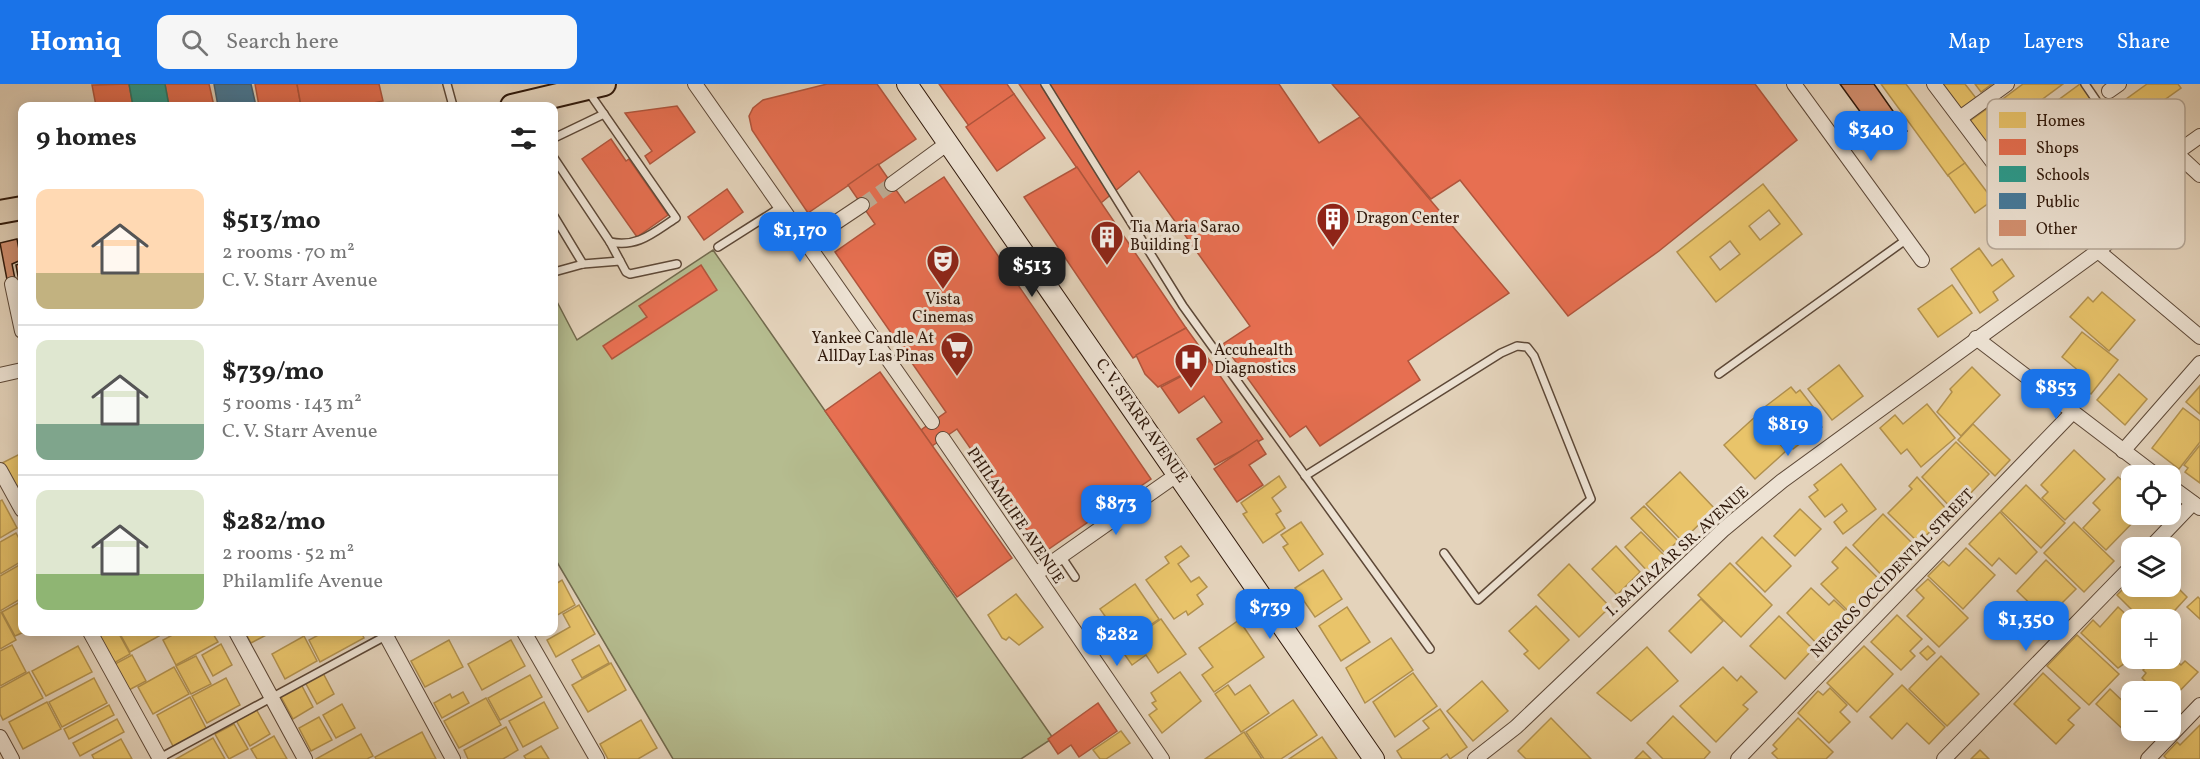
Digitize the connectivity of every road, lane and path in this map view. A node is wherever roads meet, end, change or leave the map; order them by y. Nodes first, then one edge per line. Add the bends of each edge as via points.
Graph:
1 (447, 84) edge
2 (695, 84) edge
3 (907, 84) edge
4 (1044, 84) edge
5 (1794, 84) edge
6 (1934, 84) edge
7 (2007, 84) edge
8 (2085, 84) edge
9 (595, 86) edge
10 (2095, 99) edge
11 (452, 102) edge
12 (532, 102) edge
13 (604, 114) junction
14 (1960, 118) junction
15 (558, 136) edge
16 (2200, 136) edge
17 (948, 144) junction
18 (2185, 147) edge
19 (1987, 154) edge
20 (2185, 161) edge
21 (558, 164) edge
22 (2200, 175) edge
23 (892, 184) tunnel mouth
24 (862, 205) tunnel mouth
25 (781, 207) junction
26 (18, 209) edge
27 (0, 212) edge
28 (558, 223) edge
29 (1907, 239) junction
30 (610, 242) junction
31 (806, 243) junction
32 (718, 247) dead end
33 (2098, 250) joint
34 (1922, 260) dead end
35 (620, 261) junction
36 (583, 264) junction
37 (677, 264) dead end
38 (558, 271) edge
39 (12, 284) dead end
40 (18, 312) edge
41 (2200, 337) edge
42 (1976, 338) junction
43 (2200, 363) edge
44 (18, 371) edge
45 (1719, 374) dead end
46 (0, 375) edge
47 (2072, 413) junction
48 (932, 422) dead end
49 (943, 439) dead end
50 (2123, 451) junction
51 (2142, 465) edge
52 (0, 470) edge
53 (1178, 474) junction
54 (1305, 476) junction
55 (2181, 494) edge
56 (18, 503) edge
57 (2197, 505) edge
58 (2162, 537) edge
59 (1444, 553) dead end
60 (1060, 556) junction
61 (1036, 573) junction
62 (2121, 577) edge
63 (1075, 578) dead end
64 (92, 636) edge
65 (238, 636) edge
66 (383, 636) edge
67 (390, 636) edge
68 (526, 636) edge
69 (1430, 649) dead end
70 (272, 698) junction
71 (2200, 705) edge
72 (0, 737) edge
73 (12, 759) edge
74 (160, 759) edge
75 (305, 759) edge
76 (453, 759) edge
77 (597, 759) edge
78 (1162, 759) edge
79 (1374, 759) edge
80 (1475, 759) edge
81 (1738, 759) edge
82 (1944, 759) edge
83 (2148, 759) edge

1 - 11 lane
2 - 25 street
3 - 17 main road, C. V. STARR AVENUE
4 - 54 lane via 1183,306
5 - 29 street
6 - 14 street
7 - 14 street
8 - 10 lane
9 - 12 highway
9 - 13 lane
13 - 15 lane
13 - 30 lane via 676,218 638,243
14 - 19 street
16 - 18 street
17 - 23 street
17 - 53 main road, C. V. STARR AVENUE
20 - 22 street
21 - 30 lane
24 - 31 street
25 - 31 street
25 - 32 lane
26 - 27 highway
28 - 36 lane
29 - 34 street
29 - 45 lane
30 - 35 lane
31 - 48 street
33 - 41 street
33 - 42 street, I. BALTAZAR SR. AVENUE
35 - 36 lane
35 - 37 lane via 630,274
36 - 38 lane
39 - 40 street
42 - 47 street
42 - 80 street, I. BALTAZAR SR. AVENUE via 1749,508 1516,727
43 - 50 street
44 - 46 street
47 - 50 street
47 - 81 street, NEGROS OCCIDENTAL STREET
49 - 61 street, PHILAMLIFE AVENUE via 1013,549
50 - 51 street
52 - 56 street
53 - 60 street
53 - 79 main road, C. V. STARR AVENUE
54 - 59 lane via 1501,354 1517,346 1527,347 1591,499 1478,600
54 - 69 lane
55 - 57 street
57 - 58 street
60 - 61 street
60 - 63 lane
61 - 78 street, PHILAMLIFE AVENUE
62 - 82 street
64 - 74 street
65 - 70 street
66 - 70 lane
67 - 76 street
68 - 77 street
70 - 74 lane
70 - 75 street
71 - 83 street
72 - 73 street

